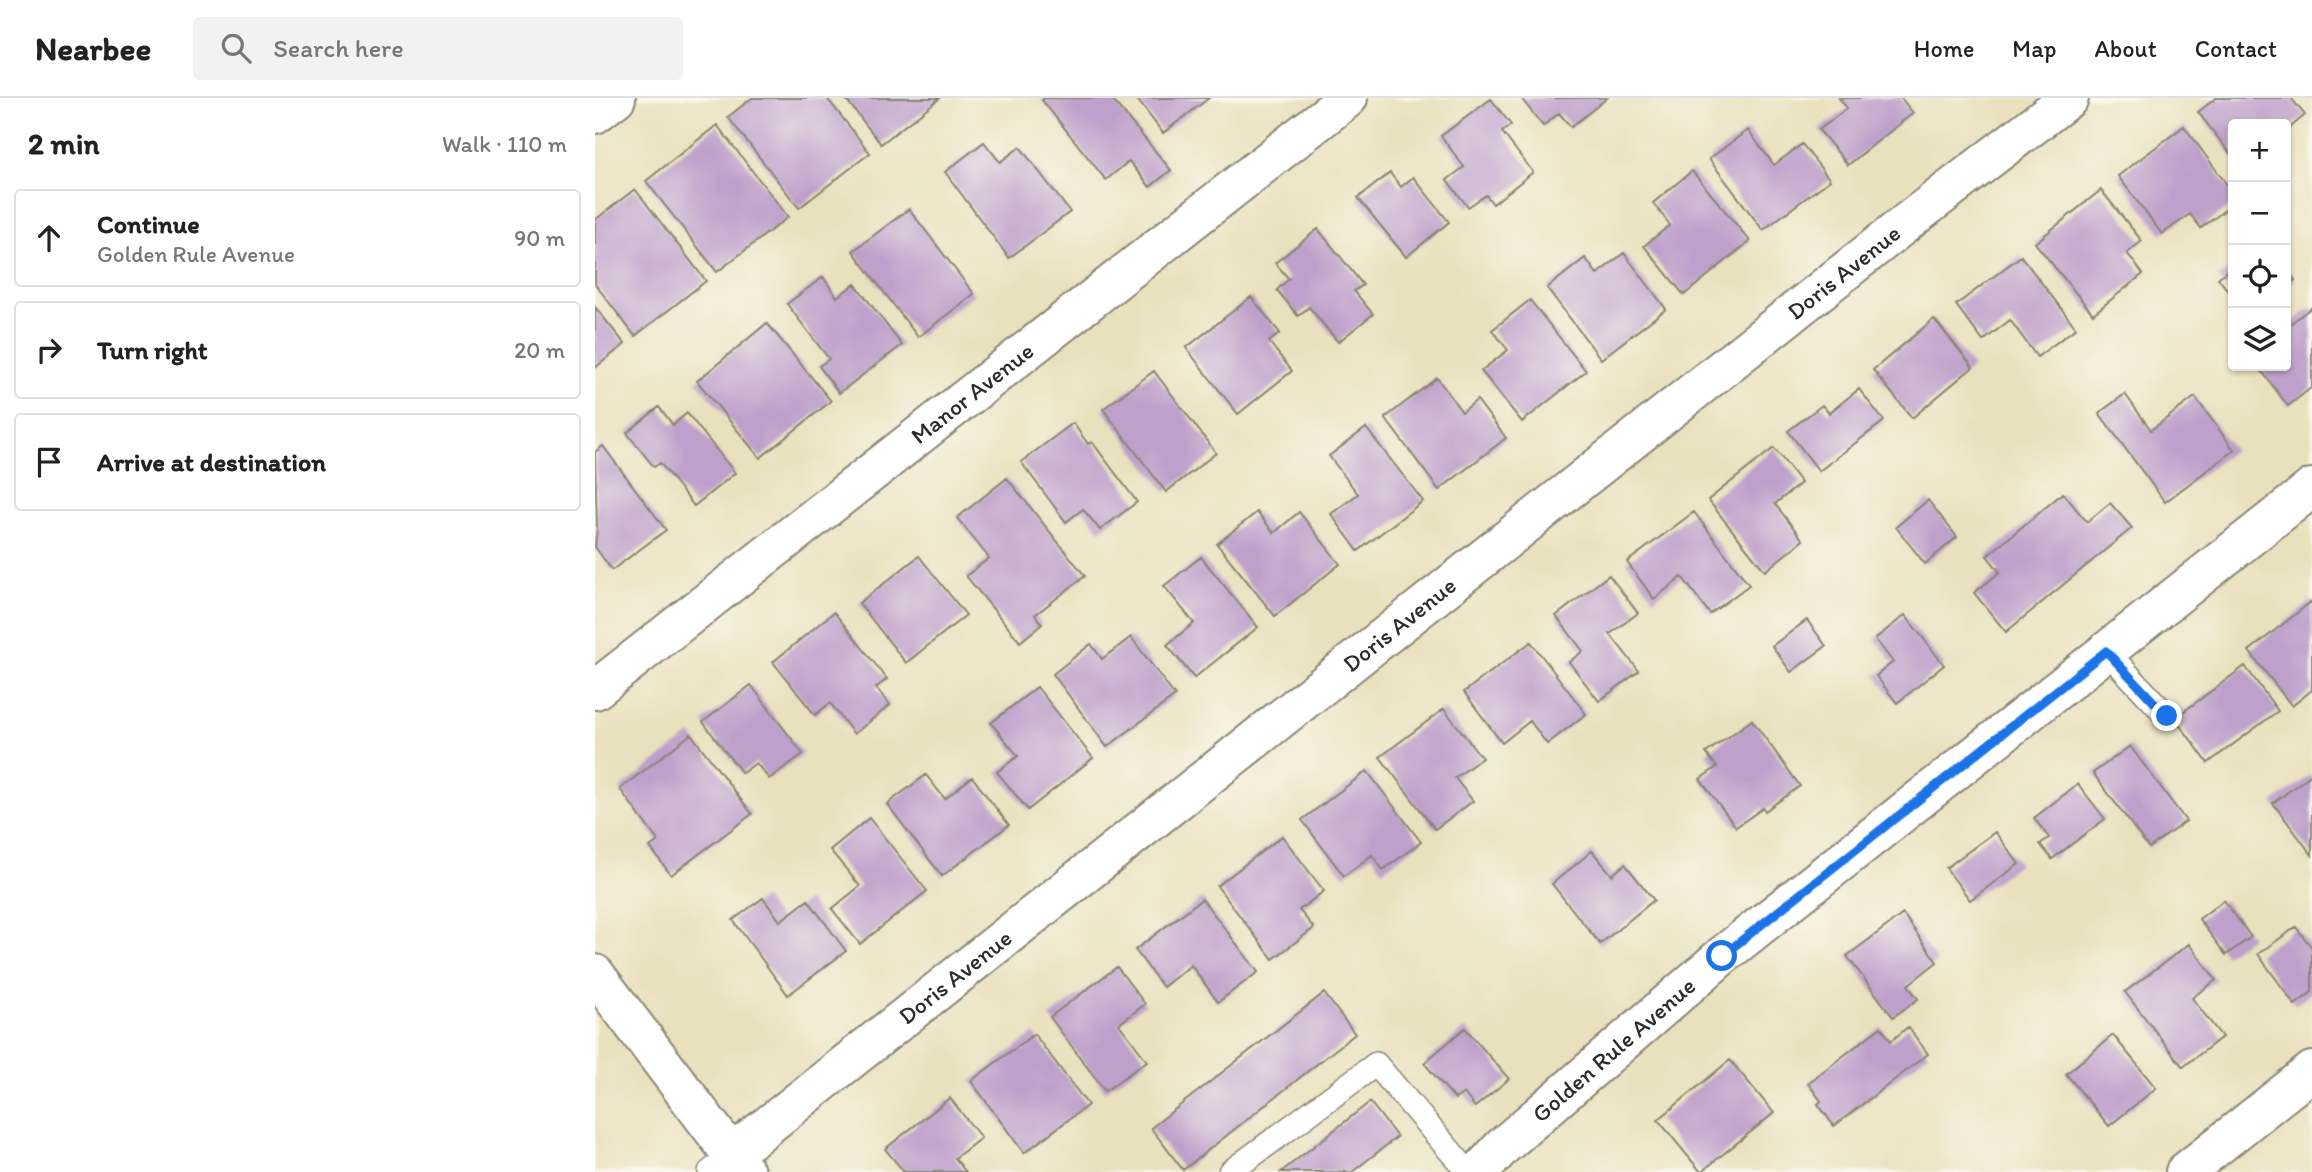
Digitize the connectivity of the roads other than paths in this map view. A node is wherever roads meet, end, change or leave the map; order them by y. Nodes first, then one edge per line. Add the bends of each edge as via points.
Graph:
1 (616, 98) edge
2 (1348, 98) edge
3 (2069, 98) edge
4 (595, 114) edge
5 (2312, 488) edge
6 (2106, 651) junction
7 (595, 690) edge
8 (2167, 716) dead end
9 (595, 974) edge
10 (2312, 1071) edge
11 (729, 1166) edge
12 (1230, 1172) edge
13 (1468, 1172) edge
14 (1479, 1172) edge
15 (2185, 1172) edge

1 - 4 street
2 - 7 street, Manor Avenue
3 - 11 street, Doris Avenue via 1911,219
5 - 6 street, Golden Rule Avenue
6 - 8 lane
6 - 14 street, Golden Rule Avenue via 1722,956
9 - 11 street
10 - 15 street
12 - 13 lane via 1376,1064

